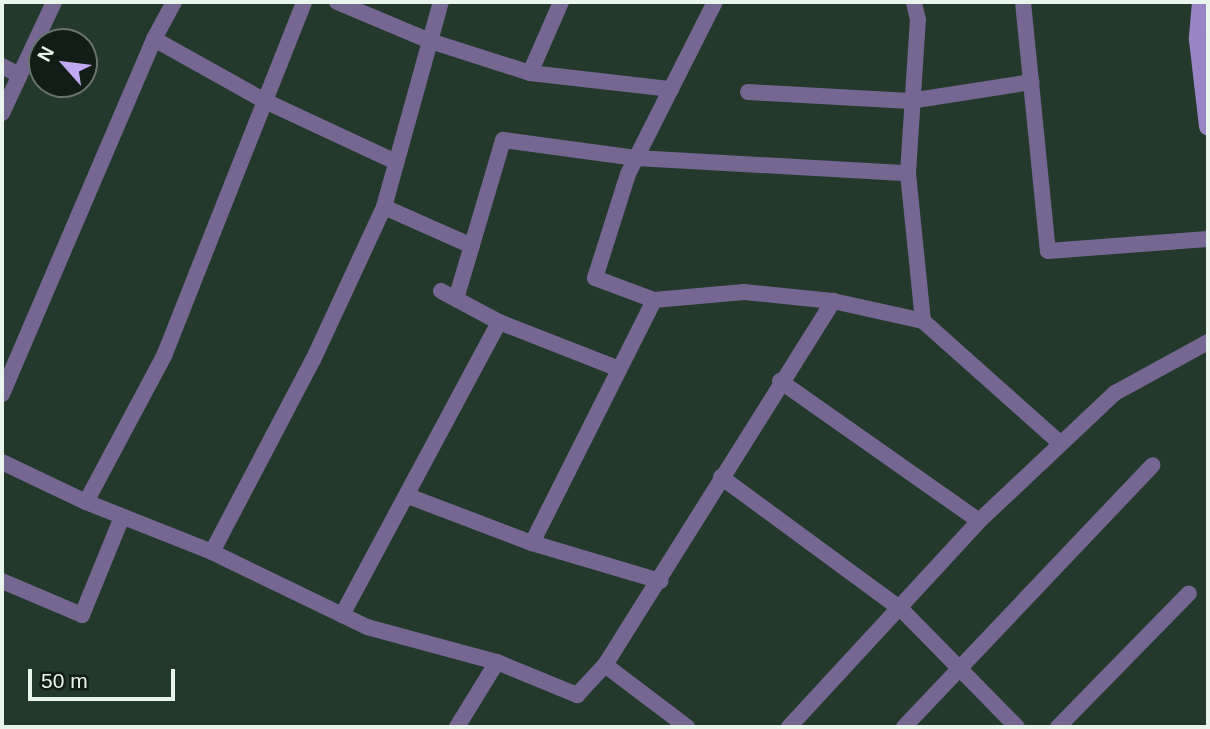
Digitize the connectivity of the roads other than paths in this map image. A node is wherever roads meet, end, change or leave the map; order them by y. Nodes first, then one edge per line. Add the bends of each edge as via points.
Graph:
1 (54, 2) edge
2 (174, 2) edge
3 (304, 2) edge
4 (337, 2) edge
5 (441, 2) edge
6 (561, 2) edge
7 (715, 2) edge
8 (914, 2) edge
9 (1023, 2) edge
10 (1201, 2) edge
11 (154, 39) junction
12 (430, 41) junction
13 (2, 66) edge
14 (530, 73) junction
15 (19, 75) junction
16 (1032, 82) junction
17 (671, 89) junction
18 (748, 92) dead end
19 (265, 101) junction
20 (910, 101) junction
21 (2, 113) edge
22 (1208, 126) edge
23 (636, 158) junction
24 (396, 162) junction
25 (908, 173) junction
26 (384, 207) junction
27 (1208, 239) edge
28 (472, 246) junction
29 (441, 291) dead end
30 (456, 299) junction
31 (654, 300) junction
32 (833, 301) junction
33 (923, 321) junction
34 (499, 322) junction
35 (1208, 342) edge
36 (619, 369) junction
37 (780, 381) junction
38 (2, 394) edge
39 (1060, 443) junction
40 (2, 462) edge
41 (1153, 465) dead end
42 (721, 477) junction
43 (408, 496) junction
44 (86, 502) junction
45 (122, 517) junction
46 (979, 521) junction
47 (532, 543) junction
48 (212, 552) junction
49 (2, 581) edge
50 (660, 581) junction
51 (1189, 593) dead end
52 (901, 610) junction
53 (342, 615) junction
54 (497, 662) junction
55 (605, 665) junction
56 (957, 668) junction
57 (457, 727) edge
58 (687, 727) edge
59 (789, 727) edge
60 (904, 727) edge
61 (1017, 727) edge
62 (1058, 727) edge

1 - 15 street
2 - 11 street
3 - 19 street
4 - 12 street
5 - 12 street
6 - 14 street
7 - 17 street
8 - 20 street via 918,20
9 - 16 street
10 - 22 main road via 1198,40
11 - 19 street
11 - 38 street
12 - 14 street
12 - 24 street
13 - 15 street
14 - 17 street
15 - 21 street
16 - 20 street
16 - 27 street via 1048,251
17 - 23 street
18 - 20 street
19 - 24 street
19 - 44 street via 164,356
20 - 25 street
23 - 25 street
23 - 28 street via 503,140
23 - 31 street via 595,278
24 - 26 street
25 - 33 street
26 - 28 street
26 - 48 street via 313,360
28 - 30 street
29 - 30 street
30 - 34 street
31 - 32 street via 744,292
31 - 36 street
32 - 33 street
32 - 37 street
33 - 39 street
34 - 36 street
34 - 43 street
35 - 39 street via 1115,393
36 - 47 street
37 - 42 street
37 - 46 street
39 - 46 street
40 - 44 street
41 - 56 street
42 - 50 street
42 - 52 street
43 - 47 street
43 - 53 street
44 - 45 street
45 - 48 street
45 - 49 street via 82,615
46 - 52 street
47 - 50 street
48 - 53 street
50 - 55 street
51 - 62 street
52 - 56 street
52 - 59 street
53 - 54 street via 367,627
54 - 55 street via 577,695
54 - 57 street
55 - 58 street
56 - 60 street
56 - 61 street

